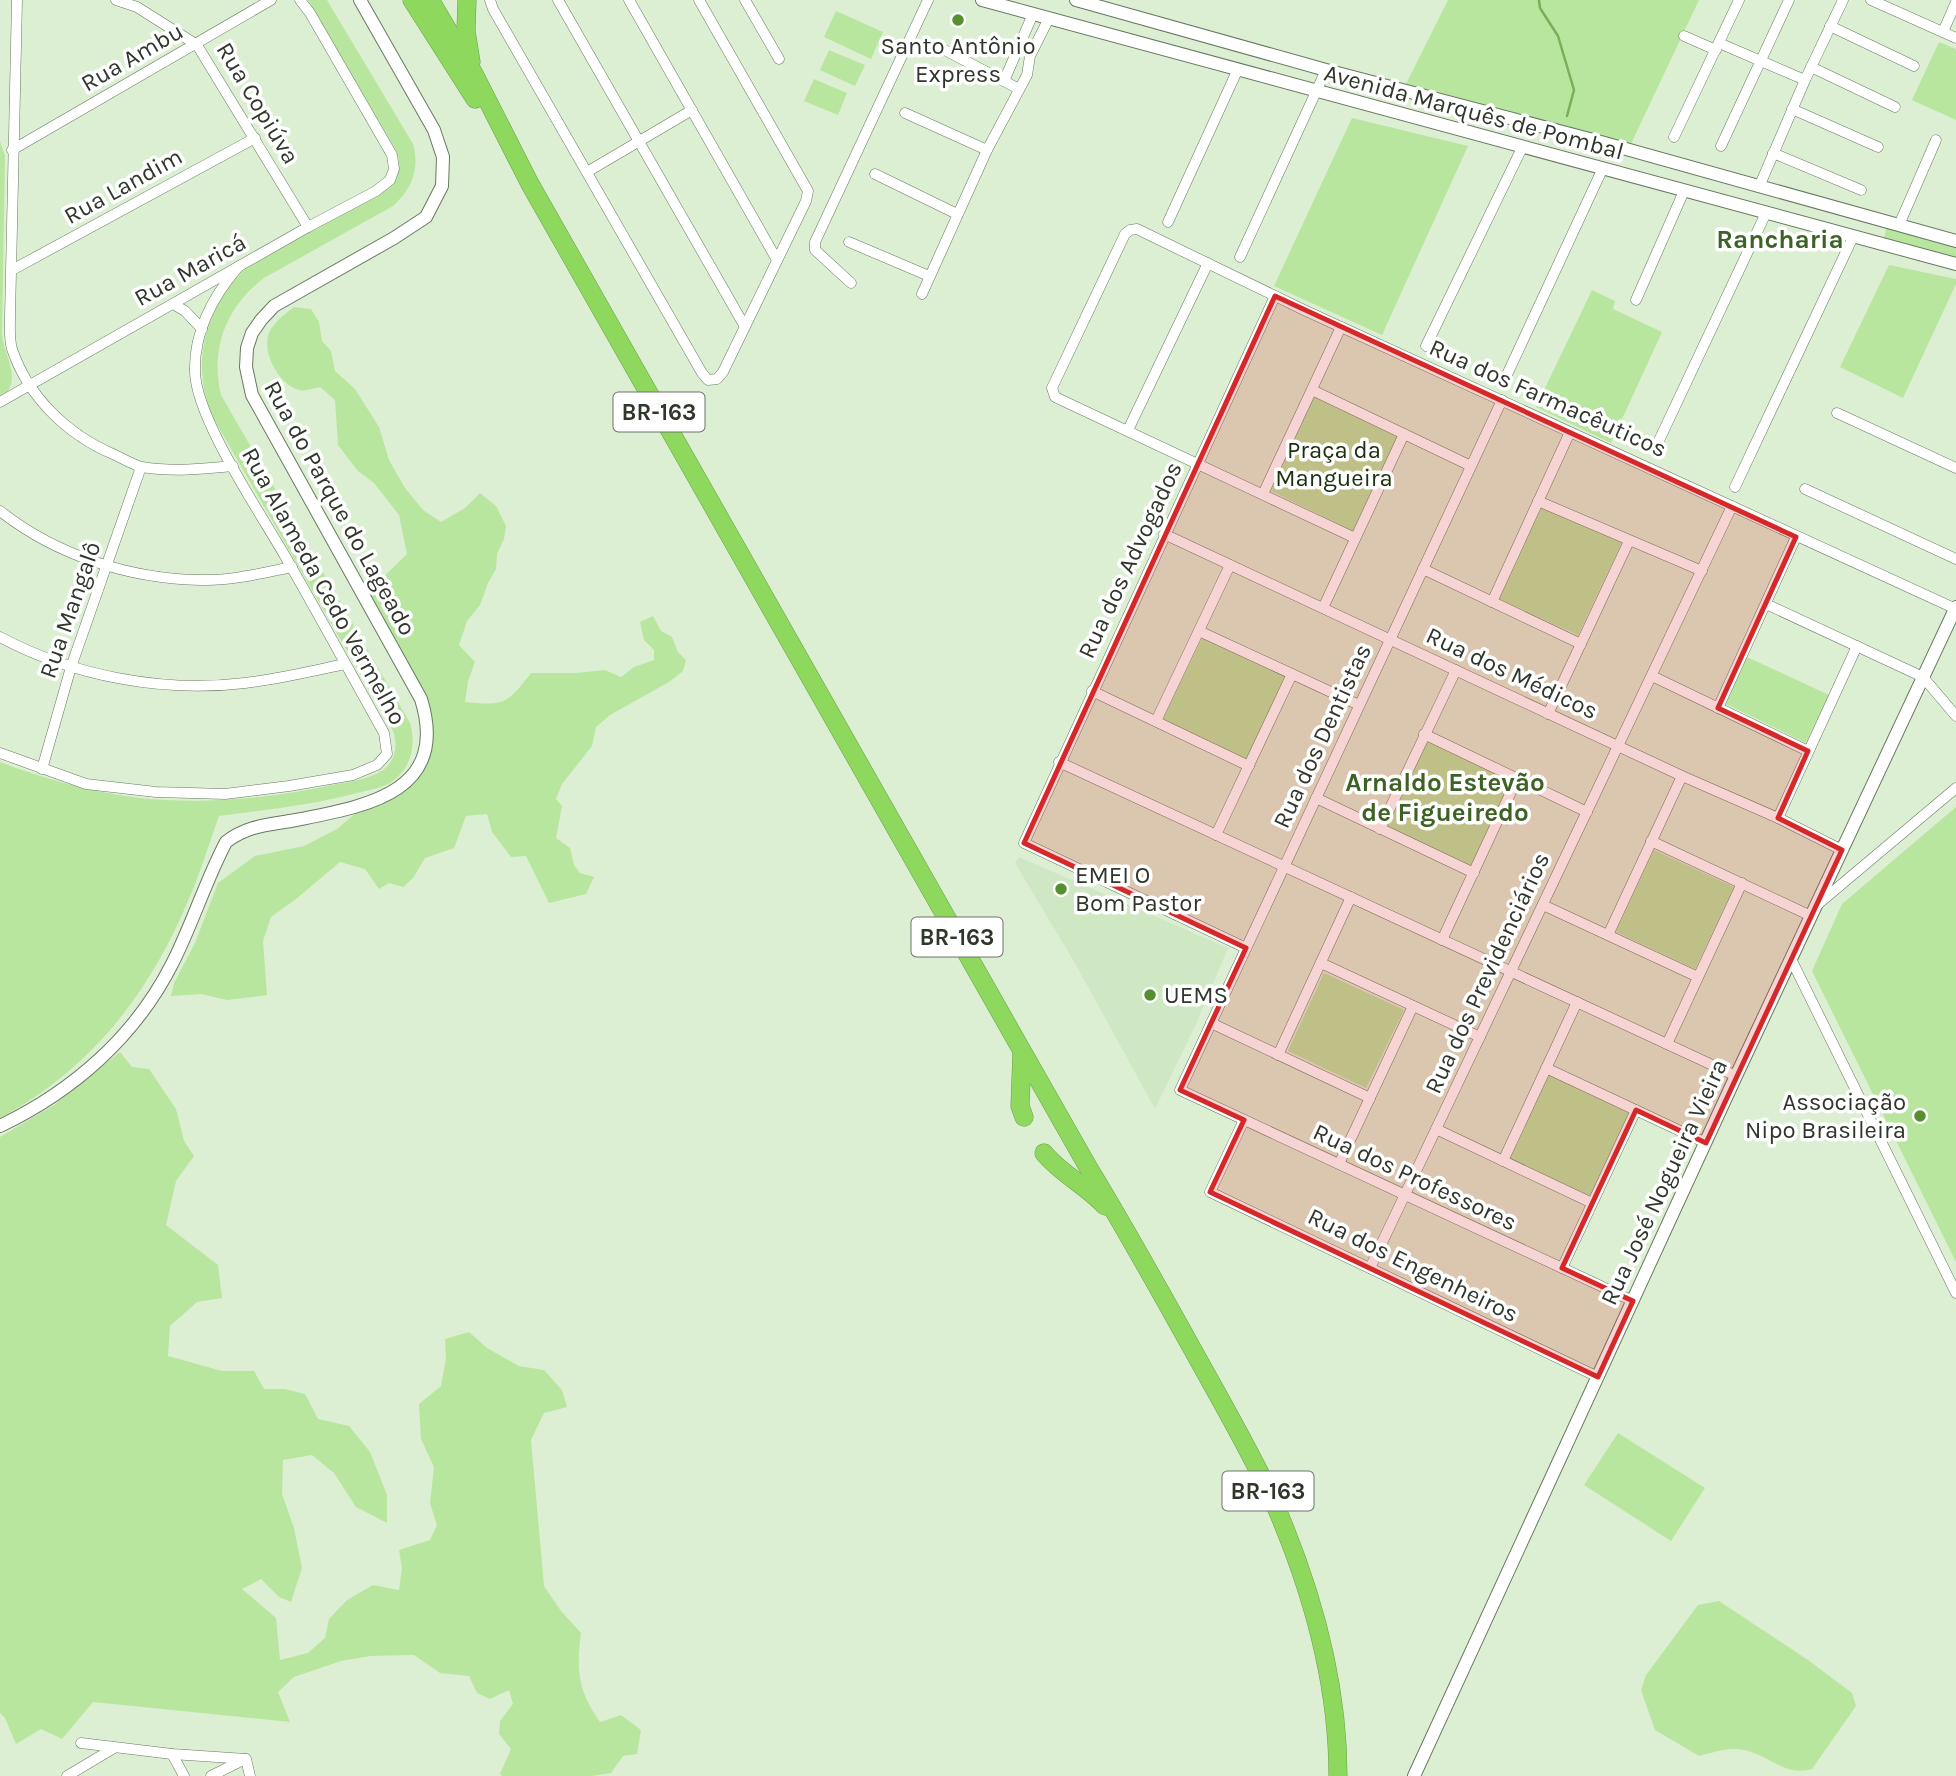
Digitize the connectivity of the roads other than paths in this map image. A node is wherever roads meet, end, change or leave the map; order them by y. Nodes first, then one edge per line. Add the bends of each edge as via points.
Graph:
1 (17, 0) edge
2 (116, 0) edge
3 (271, 0) edge
4 (300, 0) edge
5 (360, 0) edge
6 (411, 0) edge
7 (430, 0) edge
8 (467, 0) edge
9 (490, 0) edge
10 (558, 0) edge
11 (629, 0) edge
12 (699, 0) edge
13 (745, 0) edge
14 (928, 0) edge
15 (982, 0) edge
16 (1739, 0) edge
17 (1789, 0) edge
18 (1843, 0) edge
19 (1871, 0) edge
20 (1082, 2) edge
21 (1956, 2) edge
22 (1033, 14) junction
23 (1049, 18) junction
24 (1168, 24) junction
25 (1080, 26) junction
26 (1830, 26) junction
27 (1942, 32) junction
28 (1684, 36) dead end
29 (1956, 38) edge
30 (197, 44) junction
31 (939, 47) dead end
32 (1160, 47) junction
33 (1717, 47) junction
34 (779, 59) dead end
35 (1761, 62) junction
36 (1914, 66) dead end
37 (1811, 67) junction
38 (1238, 69) junction
39 (1326, 70) junction
40 (473, 72) junction
41 (1804, 80) junction
42 (1004, 81) junction
43 (1019, 89) junction
44 (1317, 91) junction
45 (1895, 107) dead end
46 (1792, 109) junction
47 (692, 110) junction
48 (905, 113) dead end
49 (0, 123) edge
50 (14, 125) junction
51 (1674, 137) dead end
52 (255, 138) junction
53 (1936, 140) dead end
54 (640, 141) junction
55 (1721, 146) dead end
56 (1878, 147) dead end
57 (1522, 148) junction
58 (12, 150) junction
59 (987, 150) junction
60 (1773, 153) junction
61 (1649, 156) junction
62 (1602, 170) junction
63 (587, 172) junction
64 (875, 174) dead end
65 (1637, 177) junction
66 (530, 184) junction
67 (1759, 187) junction
68 (1861, 190) dead end
69 (1684, 191) junction
70 (1766, 213) junction
71 (957, 214) junction
72 (1881, 221) junction
73 (1168, 222) dead end
74 (1899, 225) junction
75 (309, 227) junction
76 (1853, 237) junction
77 (1956, 241) edge
78 (849, 242) dead end
79 (1875, 242) junction
80 (1240, 257) dead end
81 (777, 260) junction
82 (1208, 263) junction
83 (1956, 264) edge
84 (239, 266) junction
85 (12, 270) junction
86 (929, 276) junction
87 (851, 283) dead end
88 (922, 294) dead end
89 (1275, 296) junction
90 (1636, 300) dead end
91 (173, 304) junction
92 (744, 325) junction
93 (1341, 327) junction
94 (202, 329) junction
95 (1426, 346) dead end
96 (1505, 379) dead end
97 (29, 384) junction
98 (1312, 390) junction
99 (1502, 400) junction
100 (0, 402) edge
101 (1837, 413) dead end
102 (1128, 430) junction
103 (1570, 432) junction
104 (1404, 434) junction
105 (1655, 449) dead end
106 (1198, 463) junction
107 (233, 466) junction
108 (1471, 466) junction
109 (141, 467) junction
110 (1956, 468) edge
111 (1735, 487) dead end
112 (1805, 489) dead end
113 (1263, 494) junction
114 (1538, 501) junction
115 (1731, 506) junction
116 (0, 511) edge
117 (1164, 534) junction
118 (1796, 537) junction
119 (1355, 538) junction
120 (1629, 541) junction
121 (1956, 559) edge
122 (1230, 565) junction
123 (107, 566) junction
124 (292, 567) junction
125 (1423, 569) junction
126 (1702, 571) junction
127 (1492, 602) junction
128 (1766, 604) junction
129 (1323, 608) junction
130 (1956, 608) edge
131 (1199, 631) junction
132 (0, 637) edge
133 (1390, 640) junction
134 (1581, 644) junction
135 (1857, 646) junction
136 (345, 663) junction
137 (71, 667) junction
138 (1455, 670) junction
139 (1292, 674) junction
140 (1652, 676) junction
141 (1923, 677) junction
142 (1092, 691) junction
143 (1359, 705) junction
144 (1718, 708) junction
145 (1548, 713) junction
146 (1956, 716) edge
147 (1156, 721) junction
148 (1424, 734) junction
149 (1618, 746) junction
150 (1808, 751) junction
151 (0, 753) edge
152 (1059, 762) junction
153 (1249, 765) junction
154 (42, 769) junction
155 (1682, 776) junction
156 (1517, 779) junction
157 (1956, 788) edge
158 (1316, 798) junction
159 (1587, 812) junction
160 (1778, 818) junction
161 (1380, 829) junction
162 (1216, 835) junction
163 (1651, 841) junction
164 (1842, 850) junction
165 (1284, 866) junction
166 (1474, 873) junction
167 (1742, 883) junction
168 (1352, 897) junction
169 (1543, 905) junction
170 (1813, 911) junction
171 (1608, 935) junction
172 (1442, 940) junction
173 (1246, 948) junction
174 (1791, 959) junction
175 (1321, 964) junction
176 (1511, 972) junction
177 (1698, 978) junction
178 (1577, 1002) junction
179 (1413, 1006) junction
180 (1211, 1023) junction
181 (1480, 1037) junction
182 (1667, 1044) junction
183 (1022, 1052) junction
184 (1278, 1055) junction
185 (1546, 1068) junction
186 (1736, 1076) junction
187 (1180, 1090) joint
188 (1370, 1098) junction
189 (1636, 1110) junction
190 (1024, 1117) dead end
191 (1244, 1120) junction
192 (0, 1126) edge
193 (1436, 1129) junction
194 (1706, 1143) junction
195 (1044, 1153) dead end
196 (1503, 1161) junction
197 (1339, 1164) junction
198 (1405, 1195) junction
199 (1592, 1203) junction
200 (1128, 1232) junction
201 (1370, 1268) junction
202 (1562, 1268) junction
203 (1956, 1293) edge
204 (1633, 1301) junction
205 (1598, 1377) junction
206 (81, 1743) dead end
207 (115, 1747) junction
208 (172, 1754) junction
209 (246, 1759) junction
210 (68, 1776) edge
211 (184, 1776) edge
212 (211, 1776) edge
213 (250, 1776) edge
214 (1338, 1776) edge
215 (1414, 1776) edge

1 - 50 street
2 - 30 street, Rua Copiúva via 137,7
3 - 30 street, Rua Ambu
4 - 75 street, Rua Maricá via 391,155 394,169 390,180 376,191
5 - 192 street, Rua do Parque do Lageado via 434,130 443,157 442,186 426,217 274,306 252,333 246,367 252,395 421,699 427,744 420,766 404,785 386,796 258,825 226,842 172,964 135,1022 61,1092
6 - 66 highway, BR-163
7 - 40 highway, BR-163
8 - 40 highway via 466,31
9 - 63 street
10 - 54 street
11 - 47 street
12 - 81 street via 807,191
13 - 34 street
14 - 87 street via 814,242 815,250
15 - 22 street, Avenida Marquês de Pombal
16 - 33 street
17 - 35 street
18 - 26 street
19 - 27 street
20 - 24 street, Avenida Marquês de Pombal
20 - 25 street
21 - 27 street
22 - 23 street, Avenida Marquês de Pombal
22 - 42 street
23 - 25 street, Avenida Marquês de Pombal
23 - 43 street
24 - 32 street
24 - 39 street, Avenida Marquês de Pombal
25 - 32 street, Avenida Marquês de Pombal
26 - 36 street
26 - 37 street
27 - 29 street
28 - 33 street
30 - 52 street, Rua Copiúva
30 - 58 street, Rua Ambu
31 - 42 street
32 - 38 street, Avenida Marquês de Pombal
33 - 35 street
33 - 51 street
35 - 41 street
35 - 55 street
37 - 41 street
37 - 45 street
38 - 44 street, Avenida Marquês de Pombal
38 - 73 street
39 - 44 street
39 - 61 street, Avenida Marquês de Pombal
40 - 66 highway, BR-163
41 - 46 street
42 - 43 street
43 - 59 street
44 - 57 street, Avenida Marquês de Pombal
44 - 80 street
46 - 56 street
46 - 60 street
47 - 54 street
47 - 81 street
48 - 59 street
49 - 50 street
50 - 58 street
52 - 75 street, Rua Copiúva
52 - 85 street, Rua Landim
53 - 74 street
54 - 63 street
54 - 92 street
57 - 62 street, Avenida Marquês de Pombal
57 - 95 street
58 - 85 street
59 - 71 street
60 - 67 street
60 - 68 street
61 - 65 street
61 - 67 street, Avenida Marquês de Pombal
62 - 65 street, Avenida Marquês de Pombal
62 - 96 street
63 - 92 street via 708,380 718,379 723,372
64 - 71 street
65 - 69 street, Avenida Marquês de Pombal
66 - 183 highway, BR-163
67 - 72 street, Avenida Marquês de Pombal
69 - 70 street, Avenida Marquês de Pombal
69 - 90 street
70 - 76 street, Avenida Marquês de Pombal
70 - 105 street
71 - 86 street
72 - 74 street, Avenida Marquês de Pombal
72 - 79 street
74 - 77 street, Avenida Marquês de Pombal
75 - 84 street, Rua Maricá
76 - 79 street, Avenida Marquês de Pombal
76 - 111 street
78 - 86 street
79 - 83 street, Avenida Marquês de Pombal
81 - 92 street
82 - 89 street, Rua dos Farmacêuticos
82 - 102 street
82 - 102 street, Rua dos Farmacêuticos via 1137,229 1125,234 1051,392
84 - 91 street, Rua Maricá
84 - 94 street, Rua Alameda Cedo Vermelho via 206,313
85 - 97 street via 11,346
86 - 88 street
89 - 93 street, Rua dos Farmacêuticos
89 - 106 street, Rua dos Advogados
91 - 94 street
91 - 97 street, Rua Maricá
93 - 98 street
93 - 99 street, Rua dos Farmacêuticos
94 - 107 street, Rua Alameda Cedo Vermelho via 195,371 198,397
97 - 100 street, Rua Maricá
97 - 109 street via 51,413 78,437
98 - 104 street
98 - 113 street
99 - 103 street, Rua dos Farmacêuticos
99 - 108 street, Rua dos Dentistas
101 - 110 street
102 - 106 street
103 - 114 street
103 - 115 street, Rua dos Farmacêuticos
104 - 108 street
104 - 119 street
106 - 113 street
106 - 117 street, Rua dos Advogados
107 - 109 street via 191,470
107 - 124 street, Rua Alameda Cedo Vermelho
108 - 125 street, Rua dos Dentistas
109 - 123 street, Rua Mangalô
112 - 121 street
113 - 119 street
114 - 120 street
114 - 127 street
115 - 118 street, Rua dos Farmacêuticos
115 - 126 street, Rua dos Previdenciários
116 - 123 street via 22,529
117 - 122 street, Rua dos Médicos
117 - 142 street, Rua dos Advogados
118 - 128 street
118 - 130 street, Rua dos Farmacêuticos
119 - 129 street
120 - 126 street
120 - 134 street
122 - 129 street, Rua dos Médicos
122 - 131 street
123 - 124 street via 201,580
123 - 137 street, Rua Mangalô
124 - 136 street, Rua Alameda Cedo Vermelho
125 - 127 street
125 - 133 street, Rua dos Dentistas
126 - 140 street, Rua dos Previdenciários
127 - 134 street
128 - 135 street
128 - 144 street
129 - 133 street, Rua dos Médicos
130 - 141 street, Rua José Nogueira Vieira
131 - 139 street
131 - 147 street
132 - 137 street
133 - 138 street, Rua dos Médicos
133 - 143 street, Rua dos Dentistas
134 - 145 street
135 - 141 street
135 - 150 street
136 - 137 street via 244,684 189,685 142,682
136 - 154 street, Rua Alameda Cedo Vermelho via 387,743 387,754 377,765 353,775 225,794 86,784
137 - 154 street, Rua Mangalô
138 - 145 street, Rua dos Médicos
138 - 148 street
139 - 143 street
139 - 153 street
140 - 144 street
140 - 149 street, Rua dos Previdenciários
141 - 146 street
141 - 164 street, Rua José Nogueira Vieira
142 - 147 street
142 - 152 street, Rua dos Advogados
143 - 158 street, Rua dos Dentistas
144 - 150 street
145 - 149 street, Rua dos Médicos
147 - 153 street
148 - 156 street
148 - 161 street
149 - 155 street, Rua dos Médicos
149 - 159 street, Rua dos Previdenciários
150 - 160 street
151 - 154 street, Rua Alameda Cedo Vermelho
152 - 162 street
152 - 173 street, Rua dos Advogados via 1024,843
153 - 162 street
155 - 160 street, Rua dos Médicos
155 - 163 street
156 - 159 street
156 - 166 street
157 - 170 street
158 - 161 street
158 - 165 street, Rua dos Dentistas
159 - 169 street, Rua dos Previdenciários
160 - 164 street, Rua dos Médicos
161 - 166 street
162 - 165 street
163 - 167 street
163 - 171 street
164 - 170 street, Rua José Nogueira Vieira
165 - 168 street
165 - 173 street, Rua dos Dentistas
166 - 172 street
167 - 170 street
167 - 177 street
168 - 172 street
168 - 175 street
169 - 171 street
169 - 176 street, Rua dos Previdenciários
170 - 174 street, Rua José Nogueira Vieira
171 - 177 street
172 - 176 street
173 - 180 street, Rua dos Dentistas
174 - 186 street, Rua José Nogueira Vieira
174 - 203 street
175 - 179 street
175 - 184 street
176 - 178 street
176 - 181 street, Rua dos Previdenciários
177 - 182 street
178 - 182 street
178 - 185 street
179 - 181 street
179 - 188 street
180 - 184 street
180 - 187 street, Rua dos Dentistas
181 - 193 street, Rua dos Previdenciários
182 - 186 street
183 - 190 highway via 1020,1106
183 - 200 highway, BR-163
184 - 188 street
185 - 189 street
185 - 196 street
186 - 194 street, Rua José Nogueira Vieira
187 - 191 street, Rua dos Professores
188 - 197 street
189 - 194 street
189 - 199 street
191 - 197 street, Rua dos Professores
191 - 201 street, Rua dos Engenheiros via 1210,1192
193 - 196 street
193 - 198 street, Rua dos Previdenciários
194 - 204 street, Rua José Nogueira Vieira
195 - 200 highway via 1096,1195
196 - 199 street
197 - 198 street, Rua dos Professores
198 - 201 street, Rua dos Previdenciários
198 - 202 street, Rua dos Professores
199 - 202 street
200 - 214 highway, BR-163 via 1247,1449 1291,1545 1326,1671
201 - 205 street, Rua dos Engenheiros
202 - 204 street, Rua dos Professores
204 - 205 street, Rua José Nogueira Vieira
205 - 215 street, Rua José Nogueira Vieira
206 - 207 street
207 - 208 street
207 - 210 street
208 - 209 street
208 - 211 street
209 - 212 street
209 - 213 street

